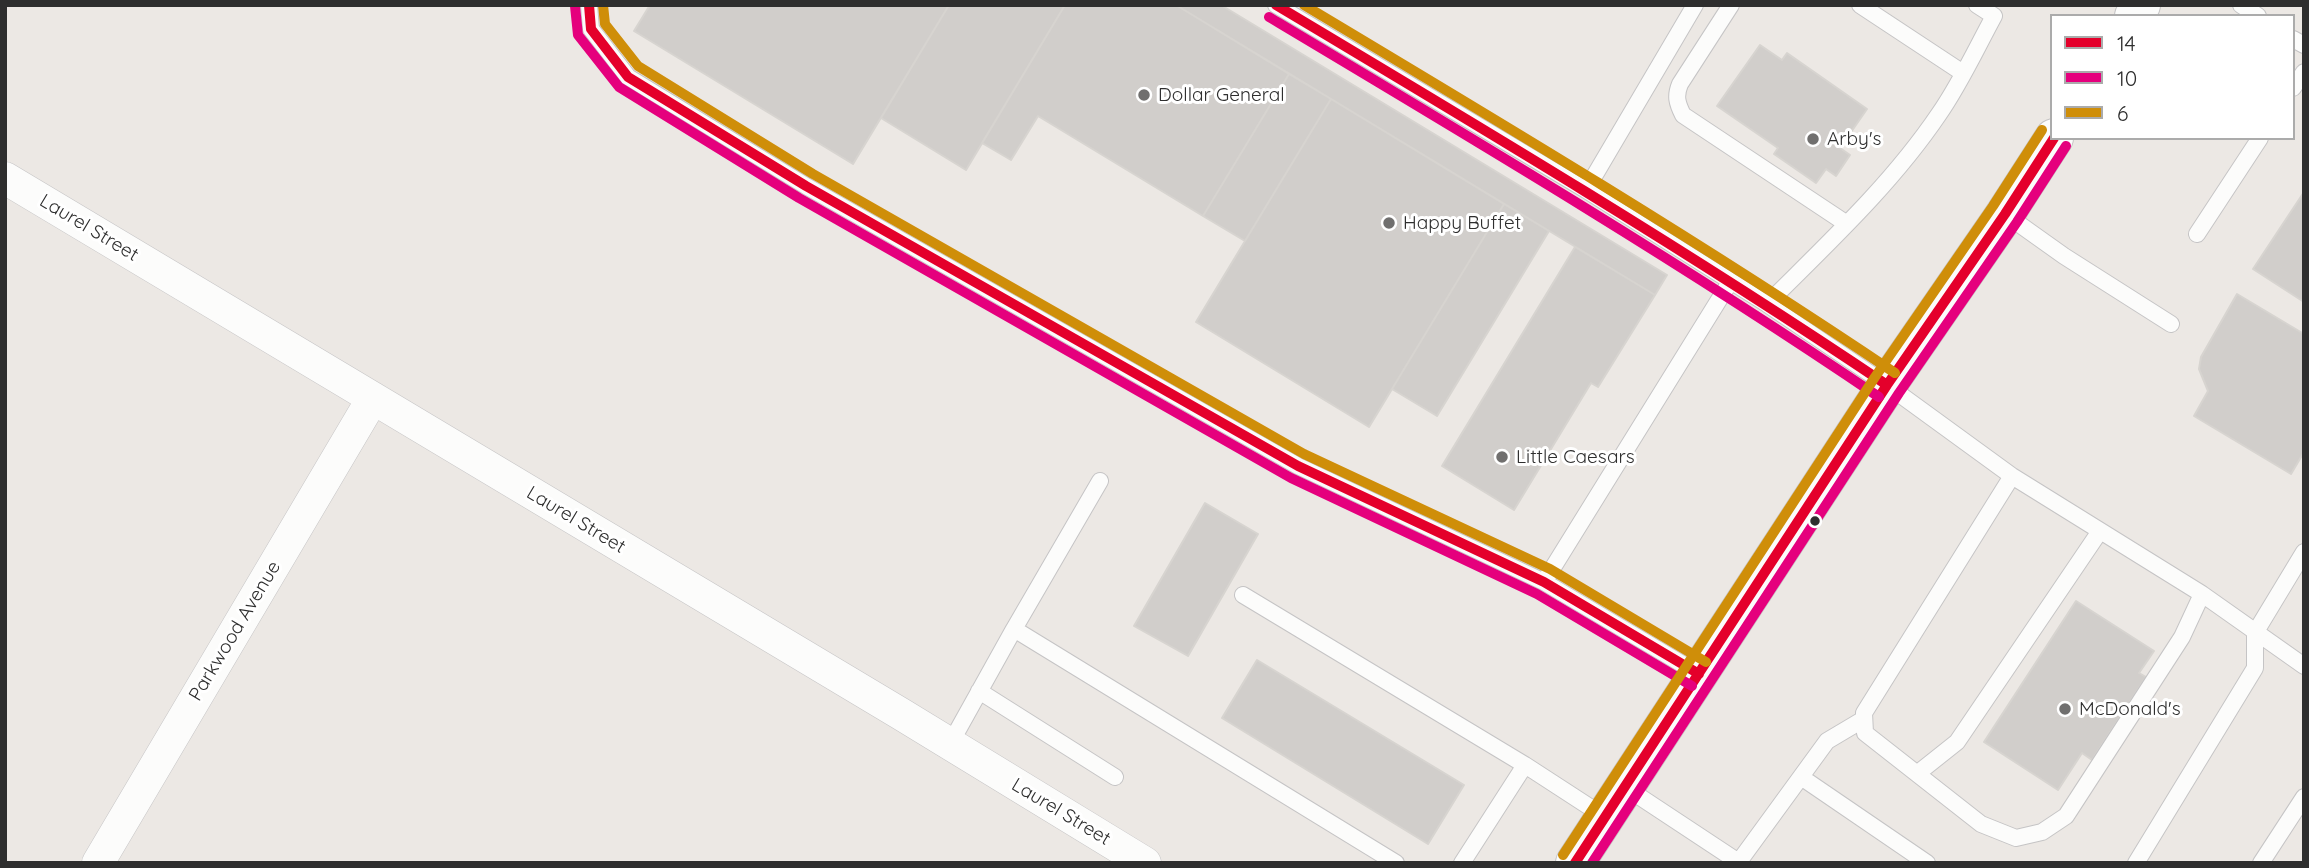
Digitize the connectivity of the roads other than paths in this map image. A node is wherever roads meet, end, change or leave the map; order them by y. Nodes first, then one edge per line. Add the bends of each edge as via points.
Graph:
1 (589, 5) edge
2 (1276, 5) edge
3 (1695, 5) edge
4 (1731, 5) edge
5 (1860, 5) edge
6 (1977, 5) edge
7 (1962, 73) junction
8 (2053, 140) edge
9 (2259, 140) edge
10 (5, 178) edge
11 (1586, 190) junction
12 (2006, 214) junction
13 (1847, 224) junction
14 (2197, 234) dead end
15 (1730, 282) junction
16 (1767, 304) junction
17 (2171, 324) dead end
18 (1887, 385) junction
19 (373, 398) junction
20 (2012, 476) junction
21 (1100, 481) dead end
22 (2099, 531) junction
23 (2304, 552) edge
24 (1544, 582) junction
25 (2202, 594) junction
26 (1243, 595) dead end
27 (1014, 629) junction
28 (2255, 633) junction
29 (2304, 666) edge
30 (1699, 674) junction
31 (979, 691) junction
32 (1864, 719) junction
33 (950, 744) junction
34 (1525, 765) junction
35 (1918, 773) junction
36 (1115, 777) dead end
37 (1801, 777) junction
38 (2304, 797) edge
39 (1615, 802) junction
40 (1739, 862) edge
41 (98, 863) edge
42 (1145, 863) edge
43 (1396, 863) edge
44 (1462, 863) edge
45 (1575, 863) edge
46 (1927, 863) edge
47 (2136, 863) edge
48 (2261, 863) edge

1 - 24 lane via 591,29 628,78 806,186 1298,466
2 - 11 lane
3 - 11 lane
4 - 13 lane via 1680,84 1677,104 1683,115
5 - 7 lane
6 - 7 lane via 1994,16
7 - 13 lane via 1941,112 1907,158
8 - 12 main road
9 - 14 lane
10 - 19 street, Laurel Street
11 - 15 lane
12 - 17 lane
12 - 18 main road
13 - 16 lane
15 - 16 lane
15 - 24 lane
16 - 18 lane
18 - 20 lane
18 - 30 main road
19 - 33 street, Laurel Street
19 - 41 street, Parkwood Avenue
20 - 22 lane
20 - 32 lane
21 - 27 lane
22 - 25 lane
22 - 35 lane via 1957,741
23 - 28 lane
24 - 30 lane
25 - 28 lane
25 - 35 lane via 2182,637 2066,816 2042,832 2016,838 1981,824
26 - 34 lane
27 - 31 lane
27 - 43 lane
28 - 29 lane
28 - 47 lane via 2255,668
30 - 39 main road
31 - 33 lane
31 - 36 lane
32 - 35 lane via 1865,733
32 - 37 lane via 1827,741
33 - 42 street, Laurel Street
34 - 39 lane
34 - 44 lane
37 - 40 lane
37 - 46 lane
38 - 48 lane
39 - 40 lane
39 - 45 main road

